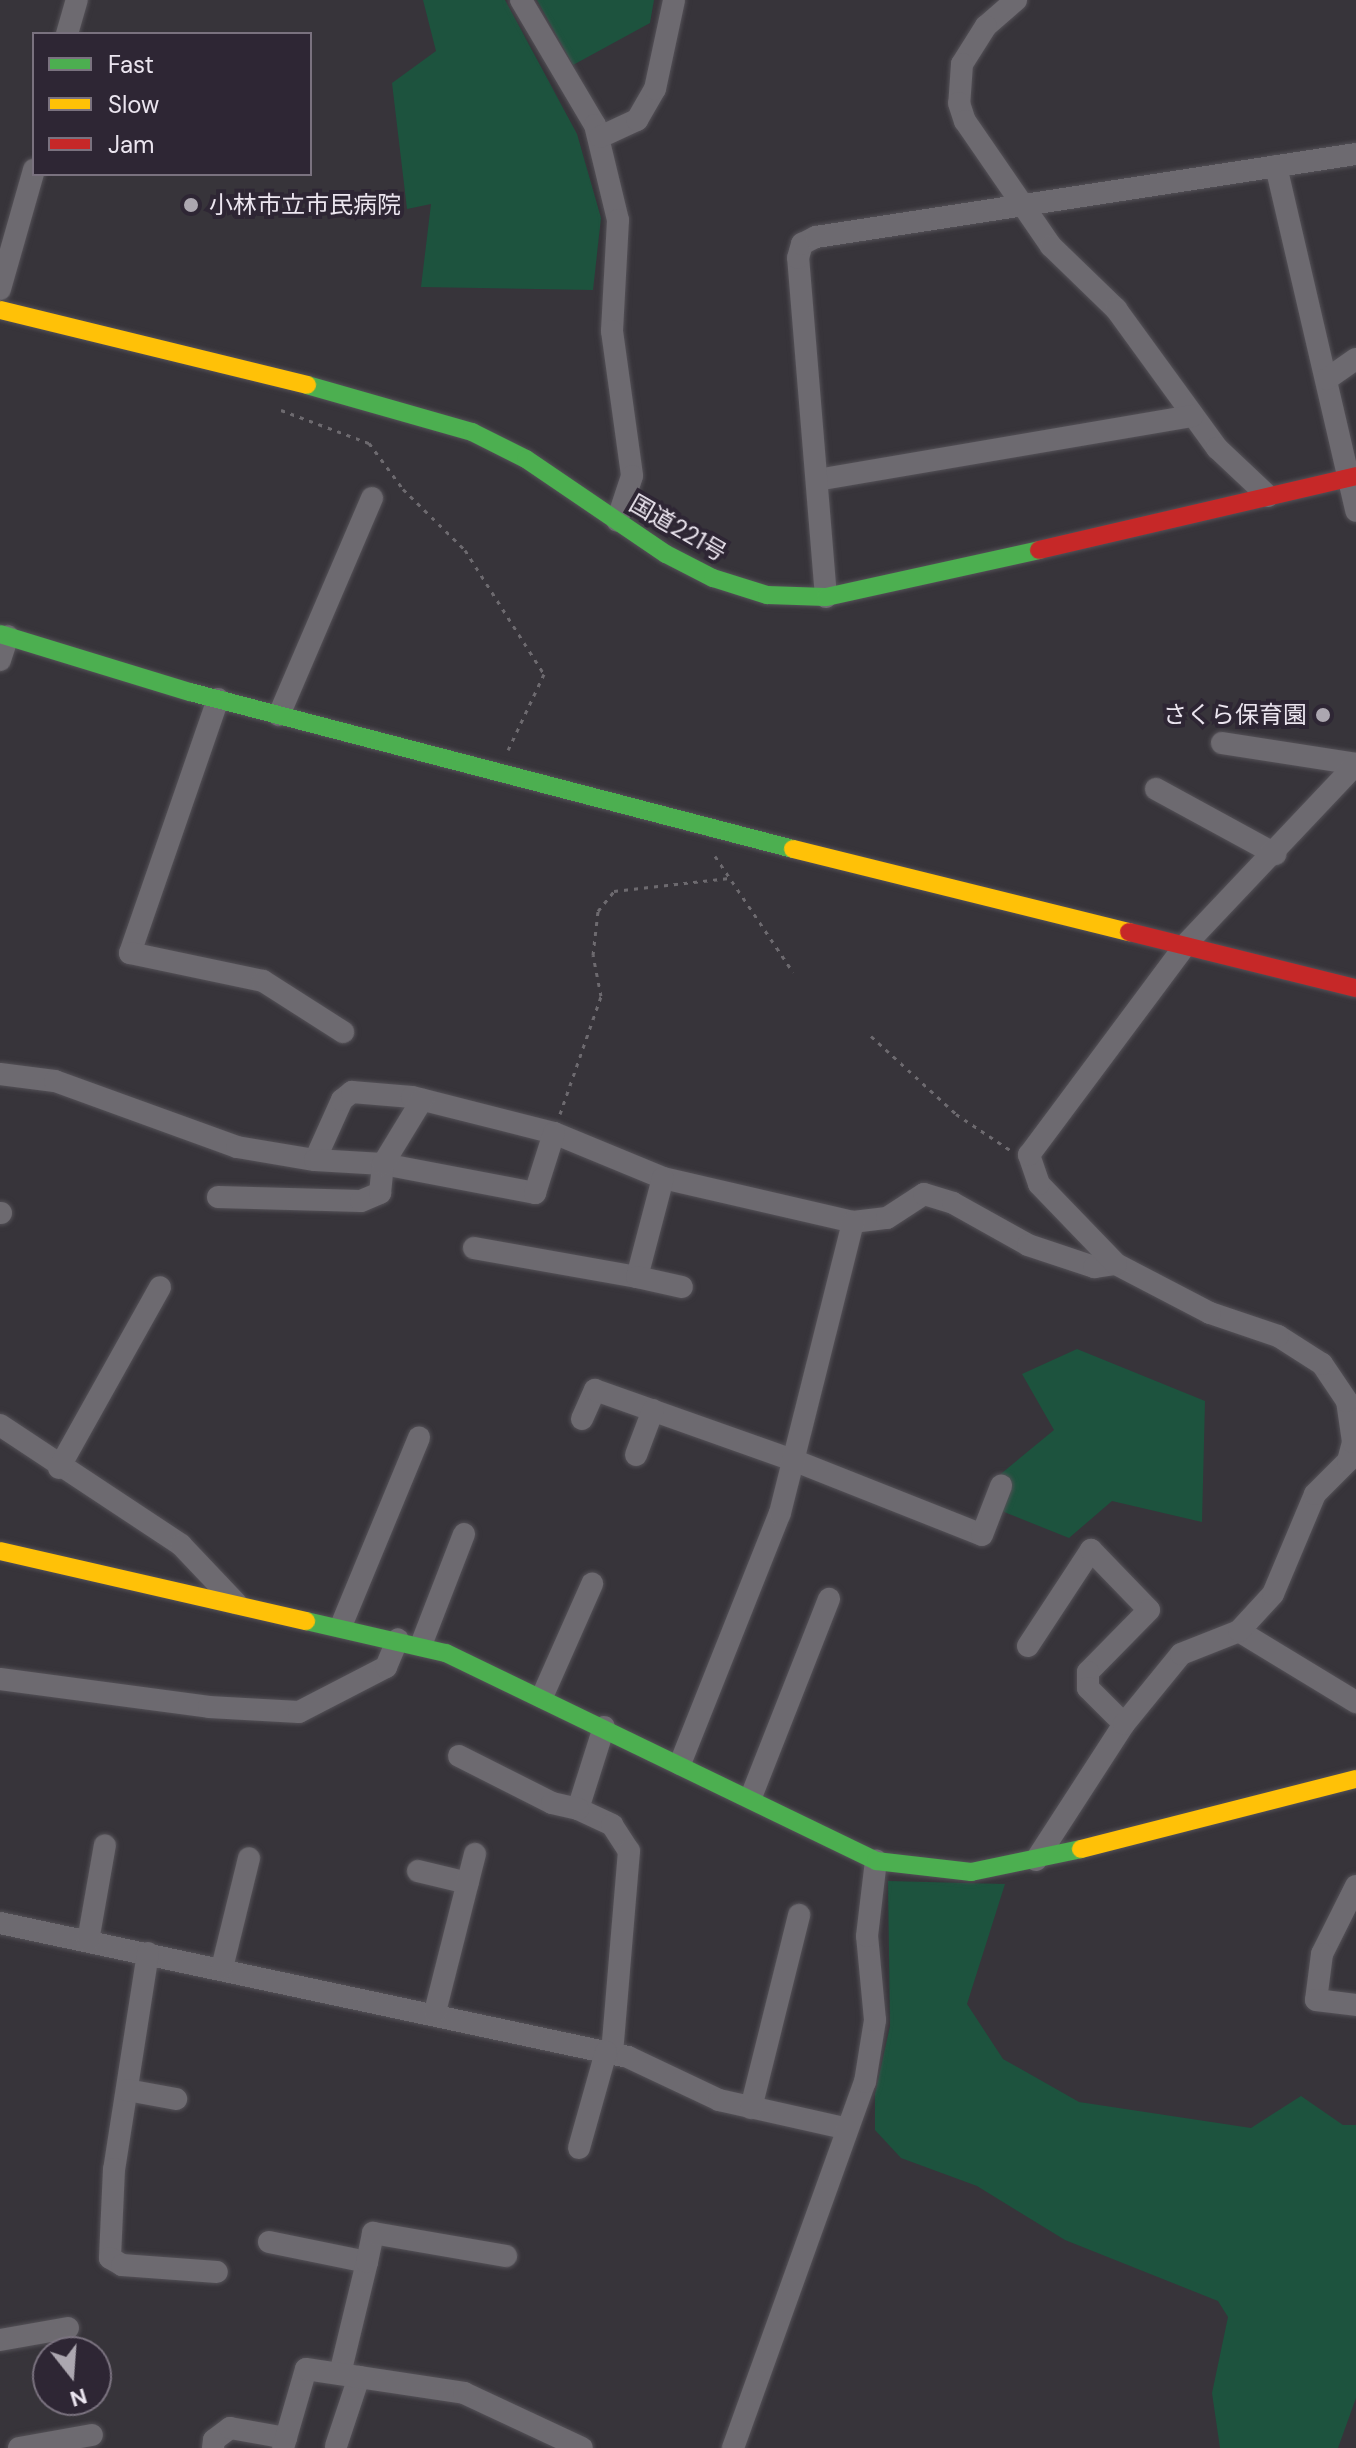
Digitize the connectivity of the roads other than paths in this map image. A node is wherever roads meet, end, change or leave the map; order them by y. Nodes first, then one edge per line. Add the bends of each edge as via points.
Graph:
1 (77, 0) edge
2 (521, 0) edge
3 (674, 0) edge
4 (1015, 0) edge
5 (68, 32) edge
6 (600, 137) junction
7 (1356, 154) edge
8 (1276, 166) junction
9 (32, 176) edge
10 (1023, 205) junction
11 (0, 289) edge
12 (0, 310) edge
13 (1356, 359) edge
14 (1327, 379) junction
15 (1193, 416) junction
16 (1352, 476) edge
17 (817, 480) junction
18 (1268, 496) junction
19 (372, 498) dead end
20 (1356, 511) edge
21 (617, 521) junction
22 (826, 597) junction
23 (4, 635) edge
24 (0, 660) edge
25 (218, 699) junction
26 (279, 715) junction
27 (1222, 743) dead end
28 (1356, 764) edge
29 (1156, 789) dead end
30 (1275, 854) junction
31 (1187, 943) junction
32 (1356, 988) edge
33 (343, 1032) dead end
34 (0, 1074) edge
35 (422, 1100) junction
36 (554, 1133) junction
37 (315, 1160) junction
38 (383, 1164) junction
39 (663, 1178) junction
40 (218, 1197) dead end
41 (853, 1222) junction
42 (474, 1248) dead end
43 (1116, 1264) junction
44 (637, 1277) junction
45 (160, 1287) dead end
46 (682, 1287) dead end
47 (653, 1410) junction
48 (582, 1419) dead end
49 (0, 1425) edge
50 (419, 1438) dead end
51 (636, 1455) dead end
52 (793, 1460) junction
53 (59, 1468) junction
54 (1001, 1486) dead end
55 (464, 1534) dead end
56 (0, 1551) edge
57 (592, 1584) dead end
58 (829, 1599) dead end
59 (236, 1603) junction
60 (341, 1626) junction
61 (1239, 1631) junction
62 (398, 1639) junction
63 (421, 1645) junction
64 (1028, 1646) dead end
65 (0, 1679) edge
66 (542, 1697) junction
67 (1356, 1702) edge
68 (1124, 1724) junction
69 (604, 1727) junction
70 (459, 1756) dead end
71 (680, 1764) junction
72 (1356, 1779) edge
73 (751, 1797) junction
74 (578, 1809) junction
75 (105, 1845) dead end
76 (475, 1854) dead end
77 (249, 1858) dead end
78 (1036, 1860) junction
79 (876, 1861) junction
80 (418, 1871) dead end
81 (468, 1883) junction
82 (1356, 1886) edge
83 (799, 1915) dead end
84 (0, 1923) edge
85 (88, 1941) junction
86 (148, 1953) junction
87 (222, 1968) junction
88 (1356, 2005) edge
89 (435, 2012) junction
90 (609, 2052) junction
91 (127, 2090) junction
92 (176, 2099) dead end
93 (751, 2108) junction
94 (844, 2128) junction
95 (579, 2148) dead end
96 (269, 2242) dead end
97 (506, 2256) dead end
98 (367, 2262) junction
99 (217, 2272) dead end
100 (68, 2328) dead end
101 (0, 2340) edge
102 (349, 2376) junction
103 (92, 2435) dead end
104 (284, 2443) edge
105 (336, 2446) edge
106 (19, 2448) edge
107 (213, 2448) edge
108 (582, 2448) edge
109 (733, 2448) edge

1 - 5 street
2 - 6 street
3 - 6 street via 655,89 637,120
4 - 10 street via 986,26 962,64 959,103 975,139
6 - 21 street via 618,220 612,331 632,476
7 - 8 street
8 - 10 street
8 - 14 street
9 - 11 street
10 - 15 street via 1051,246 1131,327
10 - 17 street via 816,237 802,244 798,258
12 - 21 main road, 国道221号 via 404,409 472,432 526,459
13 - 14 street
14 - 16 street
15 - 17 street
15 - 18 street via 1217,448
16 - 18 main road, 国道221号
16 - 20 street
17 - 22 street
18 - 22 main road, 国道221号
19 - 26 street
21 - 22 main road, 国道221号 via 713,578 767,595
23 - 24 street
23 - 25 main road
25 - 26 main road
25 - 33 street via 130,953 263,981
26 - 31 main road via 697,825
27 - 28 street
28 - 30 street
29 - 30 street
30 - 31 street
31 - 32 main road
31 - 43 street via 1034,1145 1030,1164 1055,1204
34 - 37 street via 55,1081 237,1147
35 - 36 street
35 - 37 street via 352,1092 342,1100
35 - 38 street
36 - 38 street via 535,1193
36 - 39 street
37 - 38 street
38 - 40 street via 380,1193 361,1201
39 - 41 street
39 - 44 street
41 - 43 street via 887,1218 924,1194 953,1203 1028,1245 1094,1267
41 - 52 street
42 - 44 street
43 - 61 street via 1210,1313 1304,1349 1330,1373 1347,1401 1353,1442 1348,1461 1315,1494 1273,1594
44 - 46 street
45 - 53 street
47 - 48 street via 595,1390
47 - 51 street
47 - 52 street
49 - 53 street
50 - 60 street
52 - 54 street via 982,1535
52 - 71 street via 780,1513
53 - 59 street via 181,1545
55 - 63 street
56 - 59 main road
57 - 66 street
58 - 73 street
59 - 60 main road
60 - 62 main road
61 - 67 street
61 - 68 street via 1181,1654
62 - 63 main road
62 - 65 street via 386,1667 299,1712 209,1707
63 - 66 main road
64 - 68 street via 1091,1550 1149,1610 1088,1672 1088,1688
66 - 69 main road
68 - 78 street via 1064,1809
69 - 71 main road
69 - 74 street
70 - 74 street via 552,1803
71 - 73 main road
72 - 78 main road
73 - 79 main road
74 - 90 street via 612,1825 629,1851
75 - 85 street
76 - 81 street
77 - 87 street
78 - 79 main road via 971,1872
79 - 94 street via 867,1936 875,2020 865,2082
80 - 81 street
81 - 89 street
82 - 88 street via 1322,1954 1316,2000
83 - 93 street
84 - 85 street
85 - 86 street
86 - 87 street
86 - 91 street
87 - 89 street
89 - 90 street
90 - 93 street via 719,2100
90 - 95 street
91 - 92 street
91 - 99 street via 114,2169 110,2258 122,2265
93 - 94 street
94 - 109 street
96 - 98 street
97 - 98 street via 373,2233
98 - 102 street
100 - 101 street
102 - 104 street via 306,2369
102 - 105 street
102 - 108 street via 464,2393
103 - 106 street
104 - 107 street via 230,2428 214,2440

